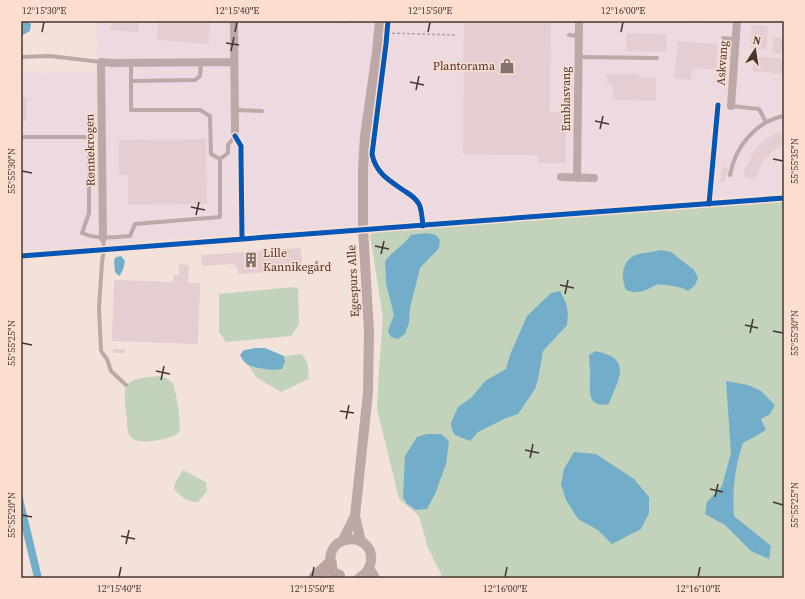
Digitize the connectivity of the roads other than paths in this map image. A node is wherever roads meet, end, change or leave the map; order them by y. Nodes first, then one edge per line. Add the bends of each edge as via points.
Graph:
1 (234, 21) edge
2 (579, 21) edge
3 (737, 21) edge
4 (383, 24) edge
5 (569, 35) dead end
6 (578, 36) junction
7 (724, 38) dead end
8 (736, 39) junction
9 (21, 57) edge
10 (578, 57) junction
11 (657, 58) dead end
12 (101, 62) junction
13 (201, 62) junction
14 (234, 62) junction
15 (131, 63) junction
16 (131, 81) junction
17 (731, 106) joint
18 (235, 110) junction
19 (262, 111) dead end
20 (784, 116) edge
21 (766, 122) junction
22 (235, 136) joint
23 (21, 137) edge
24 (220, 159) junction
25 (730, 175) dead end
26 (561, 177) dead end
27 (577, 178) junction
28 (594, 178) dead end
29 (103, 238) junction
30 (126, 385) dead end
31 (355, 516) junction
32 (343, 540) junction
33 (362, 542) junction
34 (330, 564) junction
35 (369, 568) junction
36 (339, 577) edge
37 (315, 578) edge
38 (361, 578) edge
39 (374, 578) edge

1 - 14 street
2 - 6 street, Emblasvang
3 - 8 street, Askvang
4 - 31 street, Egespurs Alle via 365,136 363,169 369,353 365,426
5 - 6 lane
6 - 10 street, Emblasvang
7 - 8 lane
8 - 17 street, Askvang
9 - 12 lane via 50,56
10 - 11 lane
10 - 27 street, Emblasvang
12 - 15 street
12 - 29 street, Rønnekrogen
13 - 14 street
13 - 15 street
13 - 16 lane via 200,76 195,80
14 - 18 street
15 - 16 lane
16 - 24 lane via 131,110 200,110 210,116 212,154
17 - 21 lane via 759,109
18 - 19 lane
18 - 22 street
20 - 21 lane
21 - 25 lane via 752,132 737,154
22 - 24 lane via 228,145 228,153
23 - 29 lane via 89,137 89,213 82,233
24 - 29 lane via 220,217 135,224 130,236
26 - 27 street
27 - 28 street
29 - 30 lane via 99,308 101,351 111,371
31 - 32 street, Egespurs Alle
31 - 33 street, Egespurs Alle
32 - 33 street
32 - 34 street, Egespurs Alle via 332,550
33 - 35 street, Egespurs Alle via 370,554
34 - 36 street
34 - 37 highway
35 - 38 street
35 - 39 street

